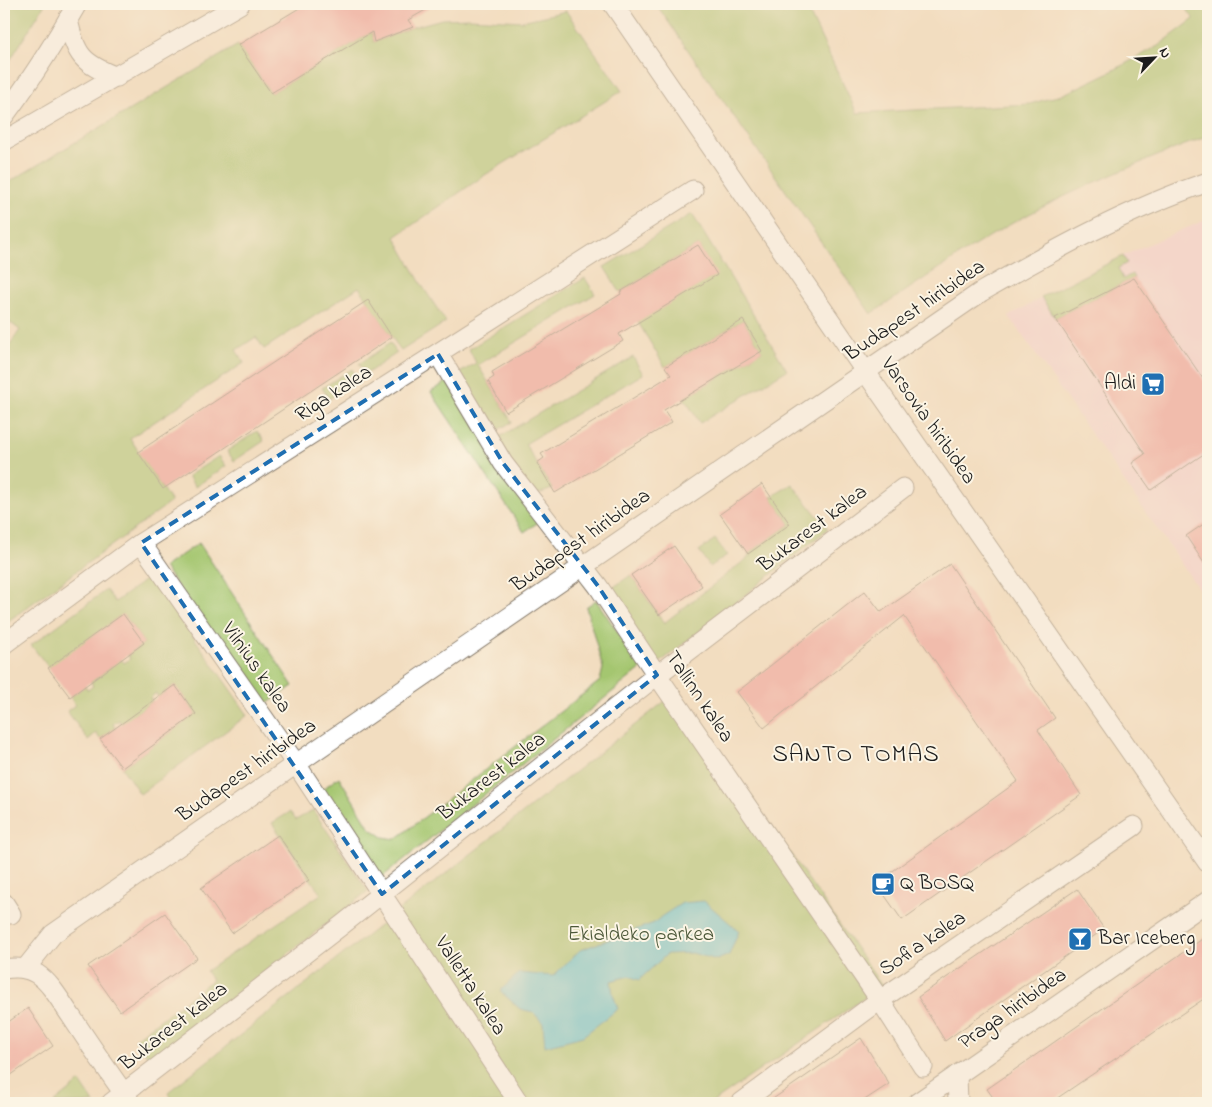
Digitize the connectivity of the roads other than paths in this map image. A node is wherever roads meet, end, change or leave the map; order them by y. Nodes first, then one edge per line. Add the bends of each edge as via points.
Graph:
1 (240, 4) edge
2 (614, 4) edge
3 (73, 12) edge
4 (117, 77) junction
5 (4, 116) edge
6 (4, 142) edge
7 (1208, 182) edge
8 (693, 190) dead end
9 (438, 354) junction
10 (865, 371) junction
11 (903, 488) dead end
12 (142, 543) junction
13 (584, 567) junction
14 (4, 644) edge
15 (657, 675) junction
16 (296, 764) junction
17 (1134, 826) dead end
18 (1208, 863) edge
19 (382, 894) junction
20 (1208, 901) edge
21 (25, 968) junction
22 (4, 969) edge
23 (880, 1000) junction
24 (923, 1067) dead end
25 (957, 1075) junction
26 (122, 1100) edge
27 (519, 1103) edge
28 (741, 1103) edge
29 (917, 1103) edge
30 (958, 1103) edge

1 - 4 street
2 - 10 street, Varsovia hiribidea
3 - 4 street via 72,40 84,60
3 - 5 street
4 - 6 street
7 - 10 street, Budapest hiribidea via 1147,206 1030,264 981,292
8 - 9 street, Riga kalea
9 - 12 street, Riga kalea
9 - 13 street, Tallinn kalea via 503,463
10 - 13 street, Budapest hiribidea
10 - 18 street, Varsovia hiribidea
11 - 15 street, Bukarest kalea
12 - 14 street, Riga kalea
12 - 16 street, Vilnius kalea
13 - 15 street, Tallinn kalea
13 - 16 street, Budapest hiribidea
15 - 19 street, Bukarest kalea
15 - 23 street, Tallinn kalea
16 - 19 street, Vilnius kalea
16 - 21 street, Budapest hiribidea via 53,934
17 - 23 street, Sofia kalea
19 - 26 street, Bukarest kalea
19 - 27 street, Valletta kalea
20 - 25 street, Praga hiribidea
21 - 22 street
21 - 26 street via 48,984
23 - 24 street, Tallinn kalea
23 - 28 street, Sofia kalea
25 - 29 street, Praga hiribidea
25 - 30 street

